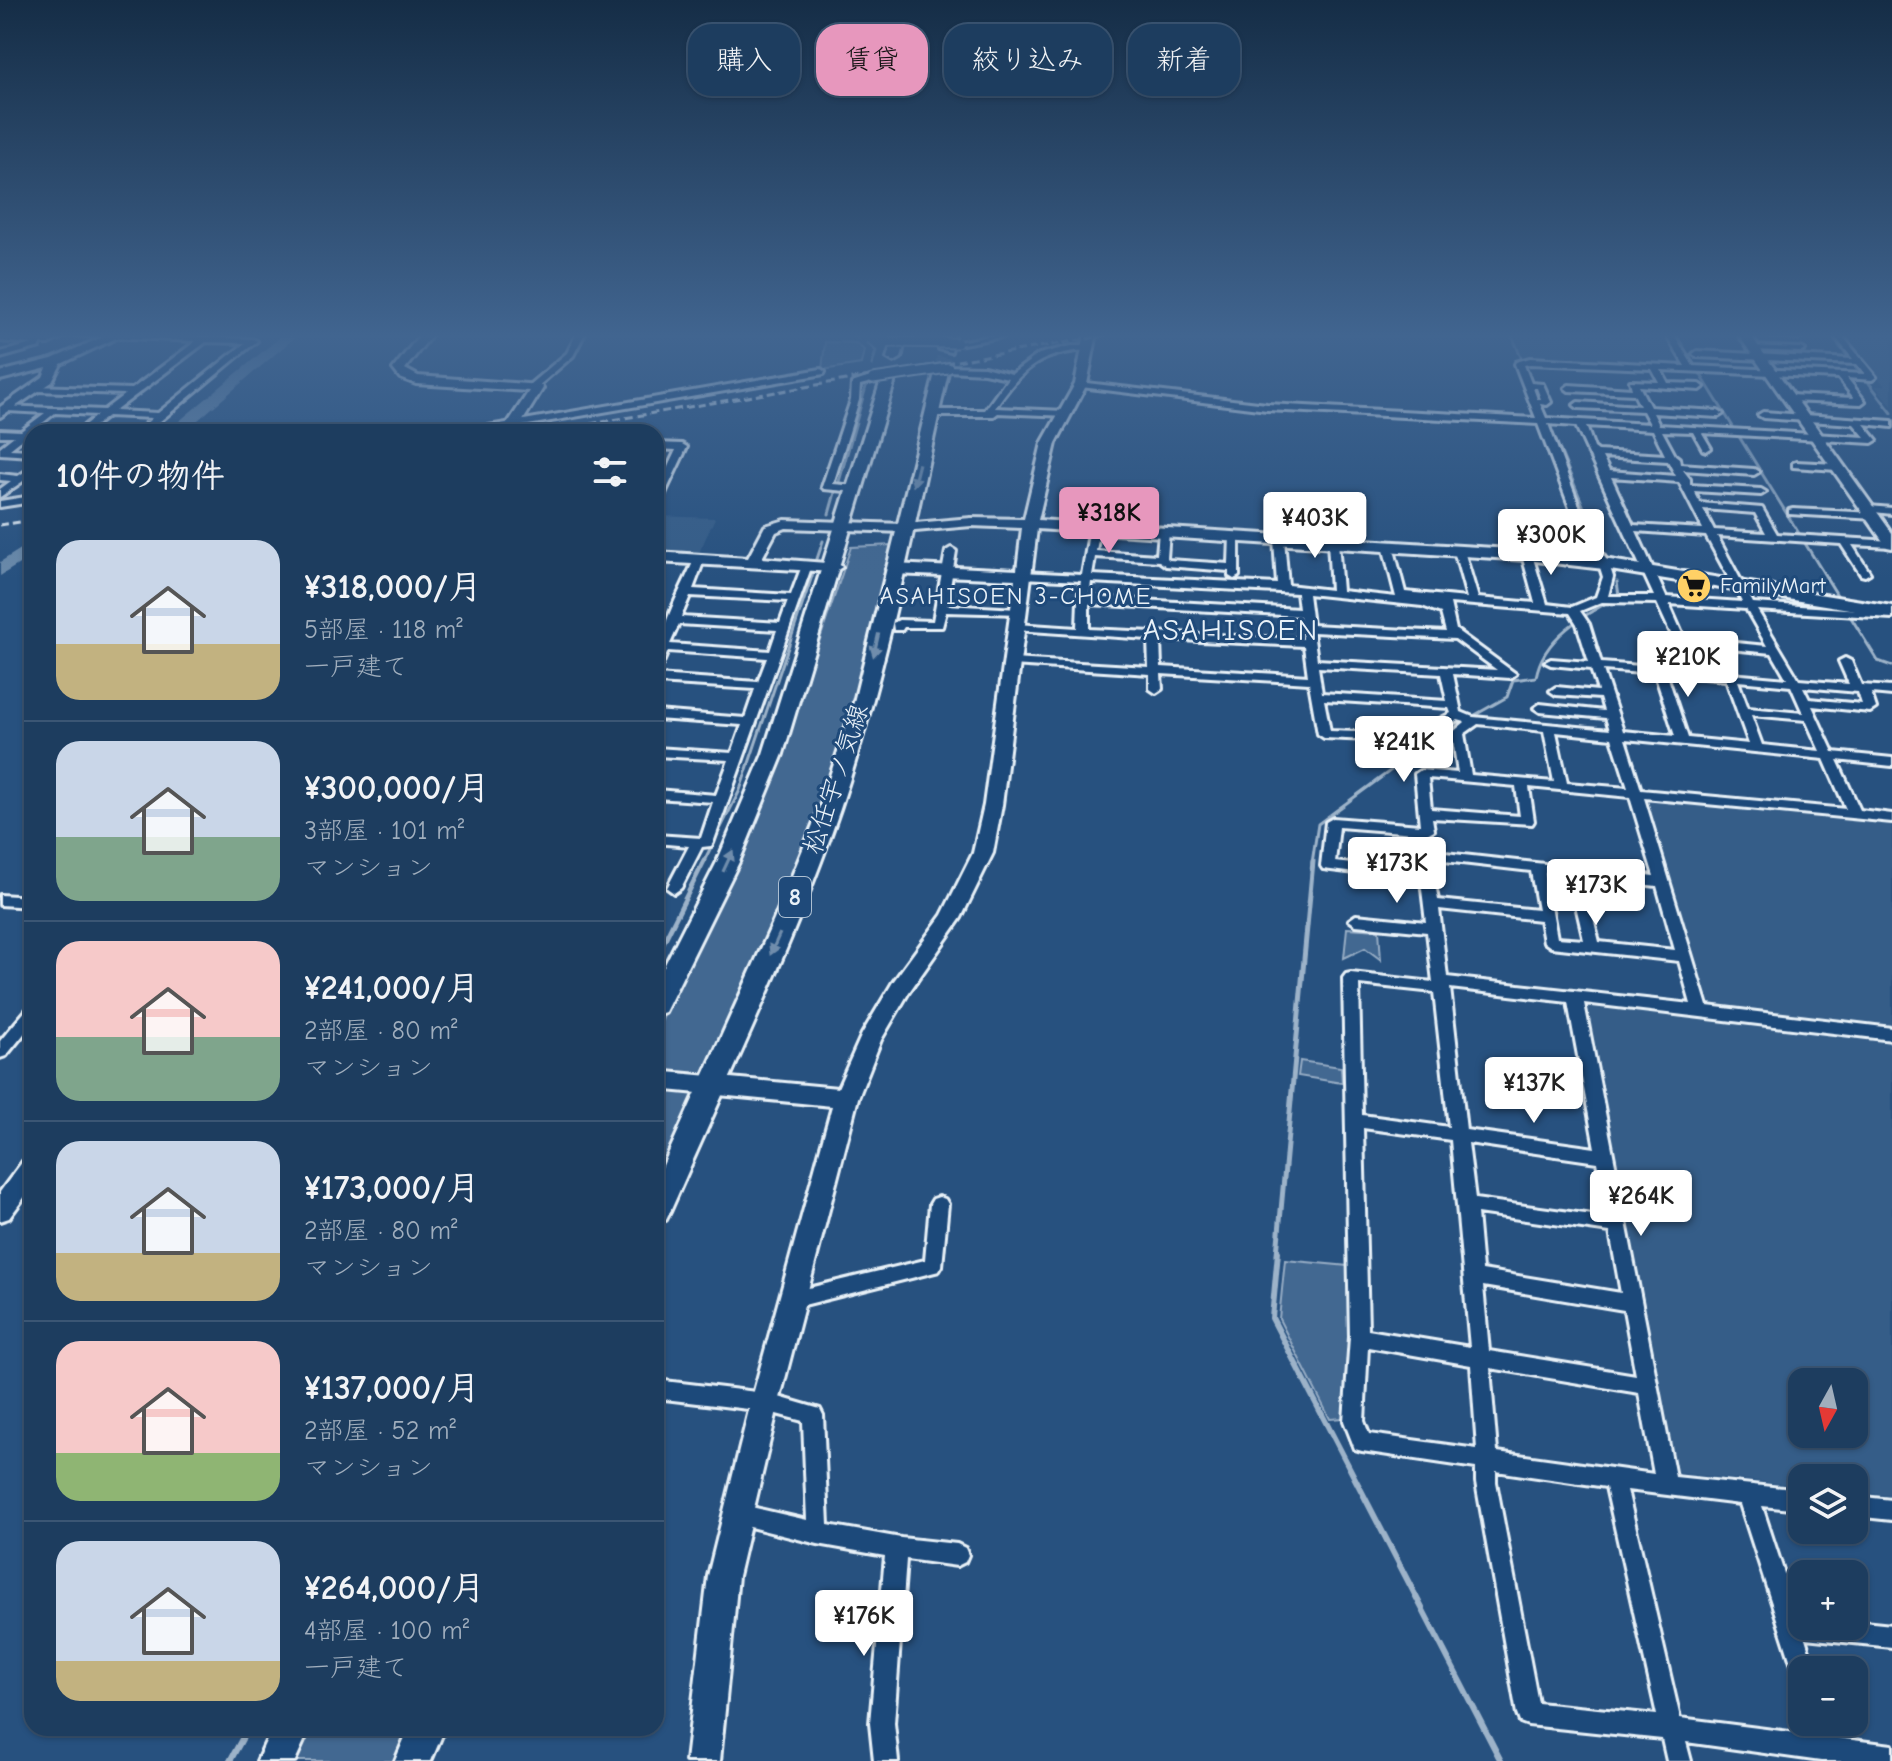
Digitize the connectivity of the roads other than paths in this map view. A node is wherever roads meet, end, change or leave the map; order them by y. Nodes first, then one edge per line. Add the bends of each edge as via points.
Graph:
1 (145, 415) edge
2 (583, 415) edge
3 (850, 415) edge
4 (873, 415) edge
5 (931, 415) edge
6 (1065, 415) edge
7 (1430, 415) edge
8 (1543, 415) edge
9 (1650, 415) edge
10 (1765, 415) edge
11 (1800, 415) edge
12 (160, 416) joint
13 (1802, 418) junction
14 (1546, 421) junction
15 (1857, 421) junction
16 (1580, 423) junction
17 (151, 424) edge
18 (534, 424) edge
19 (1892, 424) edge
20 (1657, 427) junction
21 (1696, 430) junction
22 (0, 433) edge
23 (23, 434) joint
24 (1816, 436) junction
25 (664, 446) edge
26 (1706, 448) dead end
27 (24, 452) edge
28 (1596, 454) junction
29 (1676, 463) junction
30 (1796, 465) dead end
31 (1837, 467) junction
32 (1754, 472) dead end
33 (1606, 474) junction
34 (24, 476) edge
35 (0, 477) edge
36 (20, 479) junction
37 (1687, 483) junction
38 (664, 485) edge
39 (857, 489) junction
40 (1761, 492) dead end
41 (0, 494) edge
42 (24, 500) edge
43 (0, 504) edge
44 (1698, 506) junction
45 (1892, 511) edge
46 (1793, 512) dead end
47 (1872, 513) junction
48 (1029, 524) junction
49 (1095, 527) junction
50 (845, 528) junction
51 (904, 528) junction
52 (1630, 528) junction
53 (1842, 530) junction
54 (1164, 531) junction
55 (1710, 531) junction
56 (1235, 536) junction
57 (1773, 536) junction
58 (1279, 539) junction
59 (1333, 542) junction
60 (1892, 544) edge
61 (1388, 546) junction
62 (951, 551) dead end
63 (1459, 551) junction
64 (1092, 554) junction
65 (1527, 555) junction
66 (664, 558) edge
67 (1162, 558) junction
68 (699, 560) junction
69 (753, 562) junction
70 (1604, 564) junction
71 (807, 565) junction
72 (834, 567) junction
73 (1234, 568) junction
74 (894, 569) junction
75 (1649, 571) junction
76 (945, 572) junction
77 (1865, 573) dead end
78 (1022, 575) junction
79 (1088, 578) junction
80 (1234, 584) junction
81 (1738, 587) junction
82 (1283, 588) junction
83 (1302, 591) junction
84 (685, 592) junction
85 (1337, 594) junction
86 (794, 598) junction
87 (1603, 599) junction
88 (1083, 600) junction
89 (1662, 600) junction
90 (1474, 602) junction
91 (1445, 605) junction
92 (1751, 606) junction
93 (1542, 607) junction
94 (941, 608) junction
95 (1304, 613) junction
96 (1892, 613) edge
97 (1576, 614) junction
98 (673, 620) junction
99 (1017, 620) junction
100 (784, 627) junction
101 (898, 628) dead end
102 (1306, 628) junction
103 (1083, 632) junction
104 (1154, 636) junction
105 (1457, 636) junction
106 (1308, 643) junction
107 (664, 644) edge
108 (664, 647) edge
109 (1777, 650) junction
110 (774, 655) junction
111 (1845, 661) dead end
112 (1012, 662) junction
113 (1551, 662) dead end
114 (1312, 663) junction
115 (1595, 664) junction
116 (1659, 669) junction
117 (1156, 671) junction
118 (1446, 671) junction
119 (1730, 676) junction
120 (664, 680) edge
121 (1314, 680) junction
122 (1795, 682) junction
123 (762, 686) junction
124 (1859, 688) junction
125 (1156, 689) dead end
126 (1556, 691) dead end
127 (1892, 691) edge
128 (1605, 695) junction
129 (1317, 696) junction
130 (1804, 702) junction
131 (1540, 708) dead end
132 (1743, 711) junction
133 (1611, 715) junction
134 (664, 716) edge
135 (1463, 716) junction
136 (1811, 717) junction
137 (749, 722) junction
138 (1549, 727) junction
139 (1617, 734) junction
140 (1683, 741) junction
141 (1757, 748) junction
142 (664, 752) edge
143 (1828, 755) junction
144 (736, 757) junction
145 (1892, 763) edge
146 (1465, 777) junction
147 (1522, 782) junction
148 (1561, 786) junction
149 (1636, 793) junction
150 (664, 795) edge
151 (721, 799) junction
152 (1426, 813) junction
153 (1855, 814) junction
154 (1892, 818) edge
155 (1427, 830) junction
156 (664, 840) edge
157 (698, 842) junction
158 (1427, 855) junction
159 (1537, 867) junction
160 (1428, 877) junction
161 (1664, 882) junction
162 (674, 888) dead end
163 (0, 900) edge
164 (1582, 901) dead end
165 (24, 902) edge
166 (1433, 904) junction
167 (1547, 916) junction
168 (1356, 920) dead end
169 (1435, 928) junction
170 (1593, 946) junction
171 (1683, 956) junction
172 (1442, 985) junction
173 (664, 989) edge
174 (1575, 997) junction
175 (1701, 1011) junction
176 (24, 1023) edge
177 (1892, 1034) edge
178 (0, 1052) edge
179 (664, 1081) edge
180 (712, 1086) junction
181 (846, 1098) junction
182 (1354, 1120) junction
183 (1457, 1133) junction
184 (1605, 1156) junction
185 (24, 1179) edge
186 (664, 1194) edge
187 (939, 1204) dead end
188 (1467, 1205) junction
189 (0, 1211) edge
190 (1618, 1226) junction
191 (1472, 1276) junction
192 (792, 1300) junction
193 (1632, 1303) junction
194 (1359, 1337) junction
195 (1478, 1356) junction
196 (1647, 1386) junction
197 (664, 1390) edge
198 (765, 1402) junction
199 (1488, 1461) junction
200 (1614, 1479) junction
201 (1666, 1486) junction
202 (1748, 1495) junction
203 (1788, 1499) edge
204 (1868, 1507) edge
205 (1892, 1510) edge
206 (738, 1514) junction
207 (818, 1534) junction
208 (896, 1549) junction
209 (957, 1555) dead end
210 (1788, 1620) edge
211 (1868, 1634) edge
212 (1892, 1636) edge
213 (1671, 1728) junction
214 (288, 1736) edge
215 (424, 1736) edge
216 (1831, 1755) edge
217 (1892, 1757) edge
218 (275, 1761) edge
219 (413, 1761) edge
220 (703, 1761) edge
221 (886, 1761) edge
222 (1679, 1761) edge

1 - 12 street
2 - 18 street
3 - 39 street via 827,487
4 - 39 main road
5 -> 51 main road, 松任宇ノ気線 / 8
6 - 48 street via 1049,443
7 - 14 street
8 - 14 street
9 - 20 street
10 - 13 street
11 - 13 street
12 - 17 street
13 - 15 street
13 - 24 street
14 - 16 street
14 - 70 street via 1584,532
15 - 19 street
15 - 24 street via 1872,440
16 - 20 street
16 - 28 street
20 - 21 street
20 - 29 street
21 - 24 street
21 - 26 street
22 - 23 street
23 - 27 street via 1,451
24 - 31 street
25 - 38 street via 682,447
28 - 29 street
28 - 33 street
29 - 32 street
29 - 37 street
30 - 31 street
31 - 47 street
33 - 37 street
33 - 52 street
34 - 36 street
35 - 36 street
36 - 41 street
37 - 40 street
37 - 44 street
39 - 50 main road
42 - 43 street
44 - 55 street
44 - 57 street via 1758,510
45 - 47 street
46 - 53 street
47 - 53 street
47 - 60 street
48 - 49 street
48 - 51 street
48 - 78 street
49 - 54 street
49 - 64 street
50 - 51 street
50 - 69 street via 785,524 770,529
50 - 72 main road
51 - 74 main road, 松任宇ノ気線 / 8
52 - 55 street
52 - 75 street
53 - 57 street via 1803,539
53 - 60 street
53 - 77 street
54 - 56 street
54 - 67 street
55 - 57 street
55 - 81 street
56 - 58 street
56 - 73 street
58 - 59 street
58 - 82 street
59 - 61 street
59 - 85 street
61 - 63 street
61 - 91 street via 1400,595
62 - 76 street
63 - 65 street
63 - 90 street
64 - 67 street
64 - 79 street
65 - 70 street
65 - 93 street
66 - 68 street
67 - 73 street via 1166,563
68 - 69 street
68 - 84 street
69 - 71 street
70 - 75 street
70 - 87 street via 1608,577
71 - 72 street
71 - 86 street
173 -> 72 main road via 753,805
73 - 80 street
74 - 76 street
74 -> 180 main road, 松任宇ノ気線 / 8 via 863,702 829,810
75 - 81 street
75 - 89 street
76 - 78 street
76 - 94 street
78 - 79 street
78 - 99 street
79 - 80 street
79 - 88 street
80 - 82 street
81 - 92 street
81 - 96 street
82 - 83 street
83 - 85 street
83 - 95 street
84 - 86 street
84 - 98 street
85 - 91 street
86 - 100 street
87 - 89 street
87 - 97 street
88 - 95 street
88 - 103 street
89 - 92 street
89 - 109 street via 1683,647
90 - 91 street
90 - 93 street
91 - 105 street
92 - 96 street
92 - 109 street
93 - 97 street
94 - 99 street
94 - 101 street via 938,625 899,623
95 - 102 street
97 - 115 street
98 - 100 street
98 - 107 street
99 - 103 street
99 - 112 street
100 - 110 street
102 - 105 street
102 - 106 street
103 - 104 street
104 - 106 street
104 - 117 street
105 - 118 street via 1510,674
106 - 114 street
108 - 110 street
109 - 122 street
110 - 123 street
111 - 124 street
112 - 117 street
112 - 181 street via 983,853 951,918 870,1040
113 - 115 street
114 - 118 street
114 - 121 street
115 - 116 street
115 - 128 street
116 - 119 street
116 - 140 street
117 - 121 street
117 - 125 street
118 - 135 street
119 - 122 street
119 - 132 street
120 - 123 street
121 - 129 street
122 - 124 street
122 - 130 street
123 - 137 street
124 - 127 street
124 - 130 street via 1870,708
126 - 128 street
128 - 133 street
129 - 135 street
129 - 135 street via 1324,734 1414,738
130 - 136 street
131 - 133 street
132 - 136 street
132 - 141 street
133 - 139 street
134 - 137 street
135 - 138 street
135 - 146 street via 1458,733
136 - 143 street
137 - 144 street
138 - 139 street
138 - 148 street
139 - 140 street
139 - 149 street
140 - 141 street
141 - 143 street
142 - 144 street
143 - 145 street
143 - 153 street
144 - 151 street
146 - 147 street
146 - 152 street via 1421,774
147 - 148 street
147 - 152 street via 1527,821
148 - 149 street
149 - 153 street
149 - 161 street
150 - 151 street
151 - 157 street via 706,843
152 - 155 street
153 - 154 street
155 - 158 street
155 - 160 street via 1333,822 1328,866
156 - 157 street
157 - 162 street
158 - 159 street
158 - 160 street
159 - 161 street
159 - 167 street
160 - 166 street
161 - 171 street
163 - 165 street
164 - 170 street
166 - 167 street
166 - 169 street
167 - 170 street via 1551,942
168 - 169 street
169 - 172 street
170 - 171 street
171 - 175 street
172 - 174 street
172 - 182 street via 1351,978
172 - 183 street
174 - 175 street
174 - 184 street
175 - 177 street
176 - 178 street
179 - 180 street
180 - 181 street
180 - 186 main road, 松任宇ノ気線 / 8
181 - 192 street
182 - 183 street
182 - 194 street
183 - 184 street
183 - 188 street
184 - 190 street
185 - 189 street
187 - 192 street via 933,1266
188 - 190 street
188 - 191 street
190 - 193 street
191 - 193 street
191 - 195 street
192 - 198 street
193 - 196 street
194 - 195 street
194 - 199 street via 1354,1421 1362,1442
195 - 196 street
195 - 199 street
196 - 201 street
197 - 198 street
198 - 206 street
198 - 207 street via 813,1415
199 - 200 street
199 - 213 street via 1486,1482 1528,1714
200 - 201 street
200 - 213 street
201 - 202 street
202 - 203 street
202 - 210 street
204 - 205 street
206 - 207 street
206 - 220 street via 723,1576
207 - 208 street
208 - 209 street
208 - 221 street via 882,1723
211 - 212 street
213 - 216 street
213 - 222 street
214 - 218 main road
215 - 219 main road
216 - 217 street

